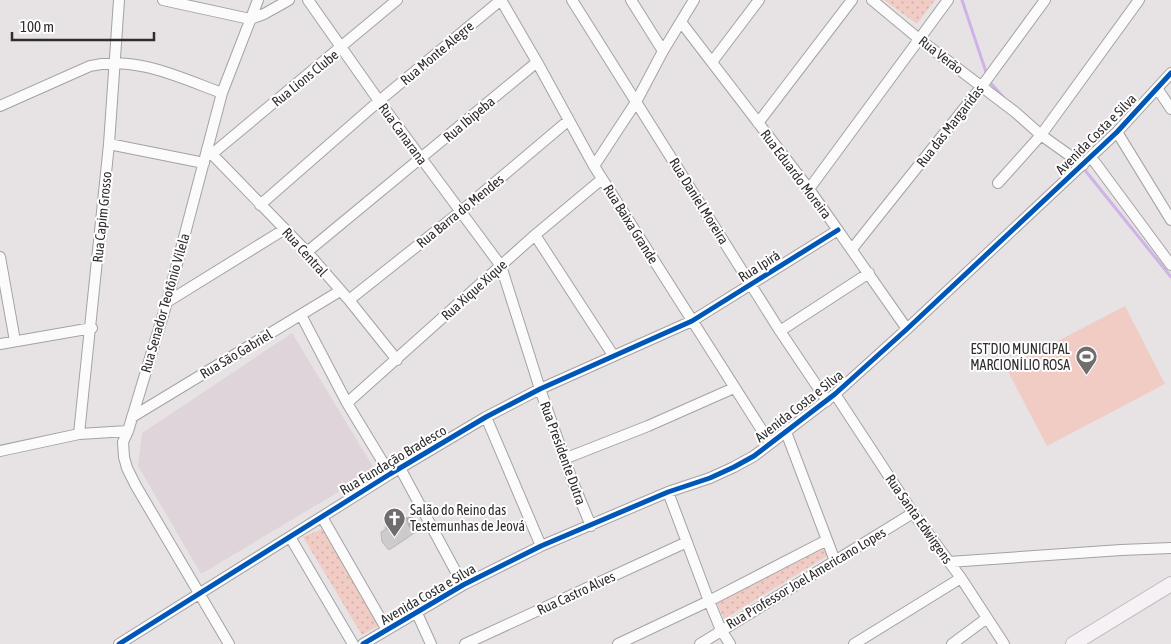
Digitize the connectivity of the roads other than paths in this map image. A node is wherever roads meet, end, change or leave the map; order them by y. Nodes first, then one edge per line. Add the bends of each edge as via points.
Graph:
1 (119, 0) edge
2 (163, 0) edge
3 (258, 0) edge
4 (289, 0) edge
5 (308, 0) edge
6 (397, 0) edge
7 (501, 0) edge
8 (572, 0) edge
9 (631, 0) edge
10 (694, 0) edge
11 (759, 0) edge
12 (852, 0) edge
13 (872, 0) edge
14 (1046, 0) edge
15 (1139, 0) edge
16 (947, 1) edge
17 (250, 19) junction
18 (681, 22) junction
19 (919, 39) junction
20 (342, 47) junction
21 (663, 51) junction
22 (537, 62) junction
23 (712, 62) junction
24 (114, 63) junction
25 (1171, 73) edge
26 (982, 86) junction
27 (1156, 88) junction
28 (222, 93) junction
29 (379, 102) junction
30 (636, 102) junction
31 (0, 106) edge
32 (1171, 109) edge
33 (569, 120) junction
34 (758, 123) junction
35 (1117, 132) junction
36 (1041, 135) junction
37 (109, 144) junction
38 (210, 152) junction
39 (1091, 157) junction
40 (421, 159) junction
41 (204, 163) junction
42 (1082, 165) junction
43 (594, 166) junction
44 (602, 179) junction
45 (998, 184) dead end
46 (809, 189) junction
47 (260, 205) junction
48 (460, 212) junction
49 (1171, 220) edge
50 (285, 230) junction
51 (838, 230) junction
52 (535, 235) junction
53 (852, 249) junction
54 (307, 252) junction
55 (0, 257) edge
56 (1171, 265) edge
57 (501, 266) junction
58 (869, 273) junction
59 (751, 283) junction
60 (340, 290) junction
61 (349, 300) junction
62 (167, 302) junction
63 (301, 315) junction
64 (692, 321) junction
65 (92, 328) junction
66 (907, 329) junction
67 (780, 331) junction
68 (15, 341) junction
69 (0, 344) edge
70 (613, 355) junction
71 (397, 360) junction
72 (734, 388) junction
73 (540, 389) junction
74 (836, 394) junction
75 (827, 400) junction
76 (347, 403) junction
77 (486, 417) junction
78 (132, 418) junction
79 (128, 431) junction
80 (786, 432) junction
81 (79, 434) junction
82 (770, 443) junction
83 (0, 451) edge
84 (564, 459) junction
85 (400, 468) junction
86 (390, 474) junction
87 (668, 492) junction
88 (913, 513) junction
89 (322, 516) junction
90 (590, 526) junction
91 (290, 537) junction
92 (827, 540) junction
93 (687, 542) junction
94 (541, 546) junction
95 (1171, 548) edge
96 (835, 561) junction
97 (949, 562) junction
98 (961, 578) junction
99 (1171, 584) edge
100 (463, 585) junction
101 (200, 594) junction
102 (709, 601) junction
103 (416, 612) junction
104 (987, 618) junction
105 (387, 630) junction
106 (721, 630) junction
107 (119, 644) edge
108 (229, 644) edge
109 (353, 644) edge
110 (363, 644) edge
111 (431, 644) edge
112 (465, 644) edge
113 (618, 644) edge
114 (700, 644) edge
115 (730, 644) edge
116 (854, 644) edge
117 (952, 644) edge
118 (1004, 644) edge
119 (1073, 644) edge

1 - 24 street, Rua Capim Grosso
2 - 17 street
3 - 17 street, Rua Senador Teotônio Vilela
4 - 17 street
5 - 20 street, Rua Canarana
6 - 20 street, Rua Lions Clube
7 - 22 street, Rua Baixa Grande
7 - 29 street, Rua Monte Alegre
8 - 30 street, Rua Daniel Moreira
9 - 21 street
10 - 18 street
11 - 23 street
12 - 34 street
13 - 19 street, Rua Verão
14 - 26 street, Rua das Margaridas
15 - 36 street
16 - 19 street
17 - 28 street, Rua Senador Teotônio Vilela
18 - 21 street
18 - 23 street, Rua Eduardo Moreira
19 - 26 street, Rua Verão
19 - 46 street
20 - 29 street, Rua Canarana
20 - 38 street, Rua Lions Clube
21 - 30 street
22 - 33 street, Rua Baixa Grande
22 - 40 street, Rua Ibipeba
23 - 34 street, Rua Eduardo Moreira
24 - 28 street via 148,67
24 - 31 street via 90,66
24 - 37 street, Rua Capim Grosso
25 - 27 street, Avenida Costa e Silva
26 - 36 street, Rua Verão
26 - 53 street, Rua das Margaridas
27 - 32 street
27 - 35 street, Avenida Costa e Silva
28 - 38 street, Rua Senador Teotônio Vilela
29 - 40 street, Rua Canarana
29 - 47 street, Rua Monte Alegre
30 - 43 street
30 - 59 street, Rua Daniel Moreira
33 - 43 street, Rua Baixa Grande
33 - 48 street, Rua Barra do Mendes
34 - 46 street, Rua Eduardo Moreira
35 - 39 street, Avenida Costa e Silva
35 - 49 street
36 - 42 street, Rua Verão
36 - 45 street
37 - 41 street
37 - 65 street, Rua Capim Grosso
38 - 41 street, Rua Senador Teotônio Vilela
38 - 47 street, Rua Central
39 - 42 street, Avenida Costa e Silva
39 - 56 street
40 - 48 street, Rua Canarana
40 - 54 street, Rua Ibipeba
41 - 62 street, Rua Senador Teotônio Vilela
42 - 66 street, Avenida Costa e Silva
43 - 44 street, Rua Baixa Grande
44 - 52 street, Rua Xique Xique
44 - 64 street, Rua Baixa Grande
46 - 51 street, Rua Eduardo Moreira
47 - 50 street, Rua Central
48 - 57 street, Rua Canarana
48 - 61 street, Rua Barra do Mendes
50 - 54 street, Rua Central
50 - 62 street
51 - 53 street, Rua Eduardo Moreira
51 - 59 street, Rua Ipirá
52 - 57 street, Rua Xique Xique
52 - 70 street
53 - 58 street, Rua Eduardo Moreira
54 - 60 street, Rua Central
55 - 68 street
57 - 71 street, Rua Xique Xique
57 - 73 street, Rua Presidente Dutra
58 - 66 street, Rua Eduardo Moreira
58 - 67 street
59 - 64 street, Rua Ipirá
59 - 67 street, Rua Daniel Moreira
60 - 61 street, Rua Central
60 - 63 street, Rua São Gabriel
61 - 71 street, Rua Central
62 - 78 street, Rua Senador Teotônio Vilela
63 - 76 street
63 - 78 street, Rua São Gabriel
64 - 70 street, Rua Fundação Bradesco
64 - 72 street, Rua Baixa Grande
65 - 68 street
65 - 81 street, Rua Capim Grosso
66 - 74 street, Avenida Costa e Silva
67 - 75 street, Rua Daniel Moreira
68 - 69 street
70 - 73 street, Rua Fundação Bradesco
71 - 76 street, Rua Xique Xique
72 - 82 street, Rua Baixa Grande
72 - 84 street
73 - 77 street, Rua Fundação Bradesco
73 - 84 street, Rua Presidente Dutra
74 - 75 street, Avenida Costa e Silva
74 - 88 street, Rua Santa Edwirgens
75 - 80 street, Avenida Costa e Silva
76 - 86 street
77 - 85 street, Rua Fundação Bradesco
77 - 94 street
78 - 79 street, Rua Senador Teotônio Vilela
79 - 81 street
79 - 101 street, Rua Senador Teotônio Vilela via 123,442 127,468
80 - 82 street, Avenida Costa e Silva
80 - 92 street
81 - 83 street
82 - 87 street, Avenida Costa e Silva via 734,467
84 - 90 street, Rua Presidente Dutra
85 - 86 street, Rua Fundação Bradesco
85 - 100 street
86 - 89 street, Rua Fundação Bradesco
87 - 90 street, Avenida Costa e Silva
87 - 93 street
88 - 96 street, Rua Professor Joel Americano Lopes
88 - 97 street, Rua Santa Edwirgens
89 - 91 street, Rua Fundação Bradesco
89 - 105 street
90 - 94 street, Avenida Costa e Silva
91 - 101 street, Rua Fundação Bradesco
91 - 109 street
92 - 96 street
92 - 102 street
93 - 102 street
93 - 112 street, Rua Castro Alves
94 - 100 street, Avenida Costa e Silva
95 - 97 street
96 - 106 street, Rua Professor Joel Americano Lopes
97 - 98 street, Rua Santa Edwirgens
98 - 104 street, Rua Santa Edwirgens
98 - 116 street
99 - 119 main road
100 - 103 street, Avenida Costa e Silva
101 - 107 street, Rua Fundação Bradesco
101 - 108 street, Rua Senador Teotônio Vilela
102 - 106 street
102 - 113 street
103 - 105 street, Avenida Costa e Silva
103 - 111 street
104 - 117 street
104 - 118 street, Rua Santa Edwirgens
105 - 110 street, Avenida Costa e Silva
106 - 114 street, Rua Professor Joel Americano Lopes
106 - 115 street

